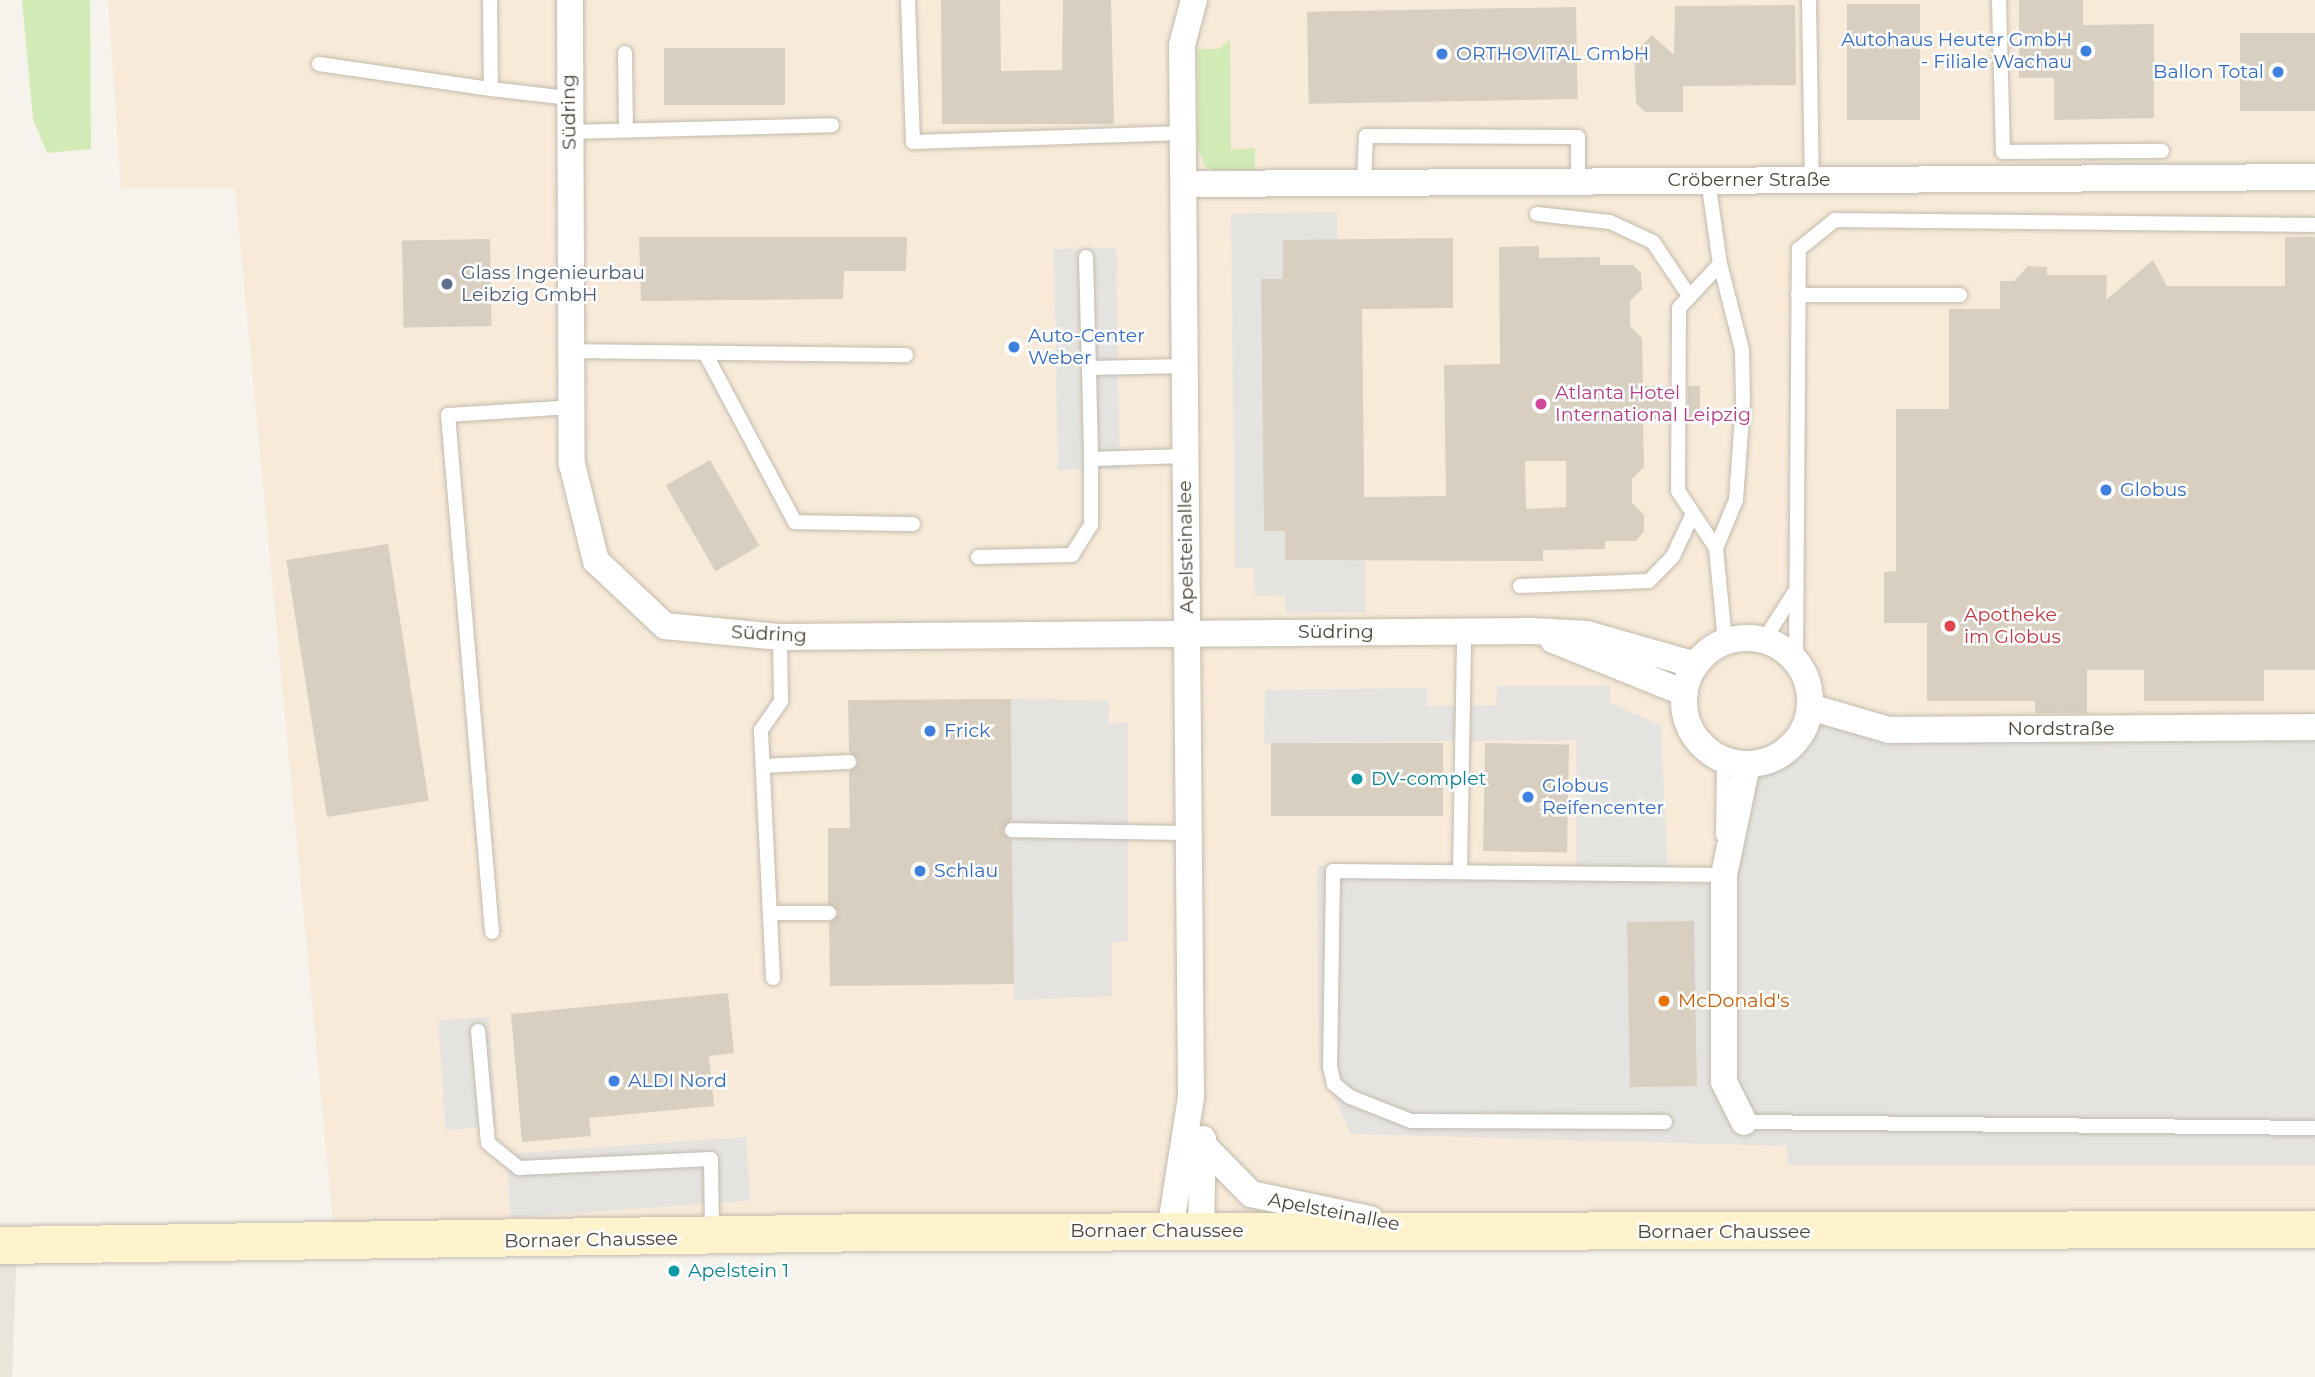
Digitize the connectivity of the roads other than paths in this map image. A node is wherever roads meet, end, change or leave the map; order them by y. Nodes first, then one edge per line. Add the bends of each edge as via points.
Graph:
1 (490, 0) edge
2 (570, 0) edge
3 (908, 0) edge
4 (1194, 0) edge
5 (1809, 0) edge
6 (1999, 0) edge
7 (625, 53) dead end
8 (319, 64) dead end
9 (491, 89) junction
10 (569, 98) junction
11 (832, 125) dead end
12 (626, 130) junction
13 (570, 132) junction
14 (1183, 133) junction
15 (2162, 151) dead end
16 (2315, 177) edge
17 (1578, 180) junction
18 (1708, 180) junction
19 (1812, 181) junction
20 (1364, 183) junction
21 (1184, 184) junction
22 (1537, 214) dead end
23 (2315, 225) edge
24 (1086, 257) dead end
25 (1720, 264) junction
26 (1798, 295) junction
27 (1960, 295) dead end
28 (1690, 297) junction
29 (572, 352) junction
30 (705, 353) junction
31 (906, 355) dead end
32 (1185, 366) junction
33 (1089, 368) junction
34 (571, 407) junction
35 (1185, 456) junction
36 (1091, 458) junction
37 (1691, 518) junction
38 (913, 523) dead end
39 (1716, 548) junction
40 (978, 557) dead end
41 (1520, 586) dead end
42 (1797, 586) junction
43 (1532, 631) junction
44 (1187, 632) junction
45 (1464, 632) junction
46 (780, 637) junction
47 (1764, 640) junction
48 (1725, 642) junction
49 (1796, 662) junction
50 (1696, 665) junction
51 (1685, 693) junction
52 (1810, 707) junction
53 (2315, 727) edge
54 (849, 762) dead end
55 (1736, 762) junction
56 (763, 766) junction
57 (1012, 830) dead end
58 (1188, 833) junction
59 (1460, 872) junction
60 (1724, 875) junction
61 (769, 913) junction
62 (828, 913) dead end
63 (492, 932) dead end
64 (773, 978) dead end
65 (478, 1031) dead end
66 (1191, 1097) junction
67 (1665, 1122) dead end
68 (1744, 1122) joint
69 (2315, 1128) edge
70 (1206, 1148) junction
71 (2315, 1229) edge
72 (1186, 1231) junction
73 (1440, 1233) junction
74 (712, 1237) junction
75 (0, 1245) edge

1 - 9 lane
2 - 10 street, Südring
3 - 14 lane via 912,142
4 - 14 street, Apelsteinallee via 1182,45
5 - 19 lane
6 - 15 lane via 2003,152
7 - 12 lane
8 - 9 lane
9 - 10 lane
10 - 13 street, Südring
11 - 12 lane
12 - 13 lane
13 - 29 street, Südring
14 - 21 street, Apelsteinallee
16 - 19 street, Cröberner Straße
17 - 18 street, Cröberner Straße
17 - 20 street, Cröberner Straße
17 - 20 lane via 1578,137 1366,136
18 - 19 street, Cröberner Straße
18 - 25 lane
20 - 21 street, Cröberner Straße
21 - 32 street, Apelsteinallee
22 - 28 lane via 1610,222 1653,242
23 - 26 lane via 1835,220 1799,249
24 - 33 lane
25 - 28 lane
25 - 39 lane via 1742,350 1743,402 1737,500
26 - 27 lane
26 - 42 lane
28 - 37 lane via 1679,308 1674,402 1678,491
29 - 30 lane
29 - 34 street, Südring
30 - 31 lane
30 - 38 lane via 795,522
32 - 33 lane
32 - 35 street, Apelsteinallee
33 - 36 lane
34 - 46 street, Südring via 572,464 596,561 665,626
34 - 63 lane via 448,415
35 - 36 lane
35 - 44 street, Apelsteinallee
36 - 40 lane via 1091,525 1072,555
37 - 39 lane
37 - 41 lane via 1673,556 1649,581
39 - 48 lane
42 - 47 lane
42 - 49 lane
43 - 45 street, Südring
43 - 50 street, Südring via 1587,634
43 - 51 street, Südring
44 - 45 street, Südring
44 - 46 street, Südring
44 - 58 street, Apelsteinallee
45 - 59 lane
46 - 56 lane via 781,701 761,730
47 - 48 street
47 - 49 street
48 - 50 street
49 - 52 street
50 - 51 street
51 - 55 street via 1698,740
52 - 53 street, Nordstraße via 1889,730
52 - 55 street via 1787,751
54 - 56 lane
55 - 60 street
56 - 61 lane
57 - 58 lane
58 - 66 street, Apelsteinallee
59 - 60 lane
59 - 67 lane via 1333,871 1334,1084 1377,1112 1410,1121
60 - 68 street via 1724,1082
61 - 62 lane
61 - 64 lane
65 - 74 lane via 488,1143 519,1168 710,1160
66 - 70 street, Apelsteinallee
66 - 72 street, Apelsteinallee
68 - 69 lane
70 - 72 street, Apelsteinallee
70 - 73 street, Apelsteinallee via 1232,1179 1271,1203
71 - 73 main road, Bornaer Chaussee
72 - 73 main road, Bornaer Chaussee
72 - 74 main road, Bornaer Chaussee
74 - 75 main road, Bornaer Chaussee

